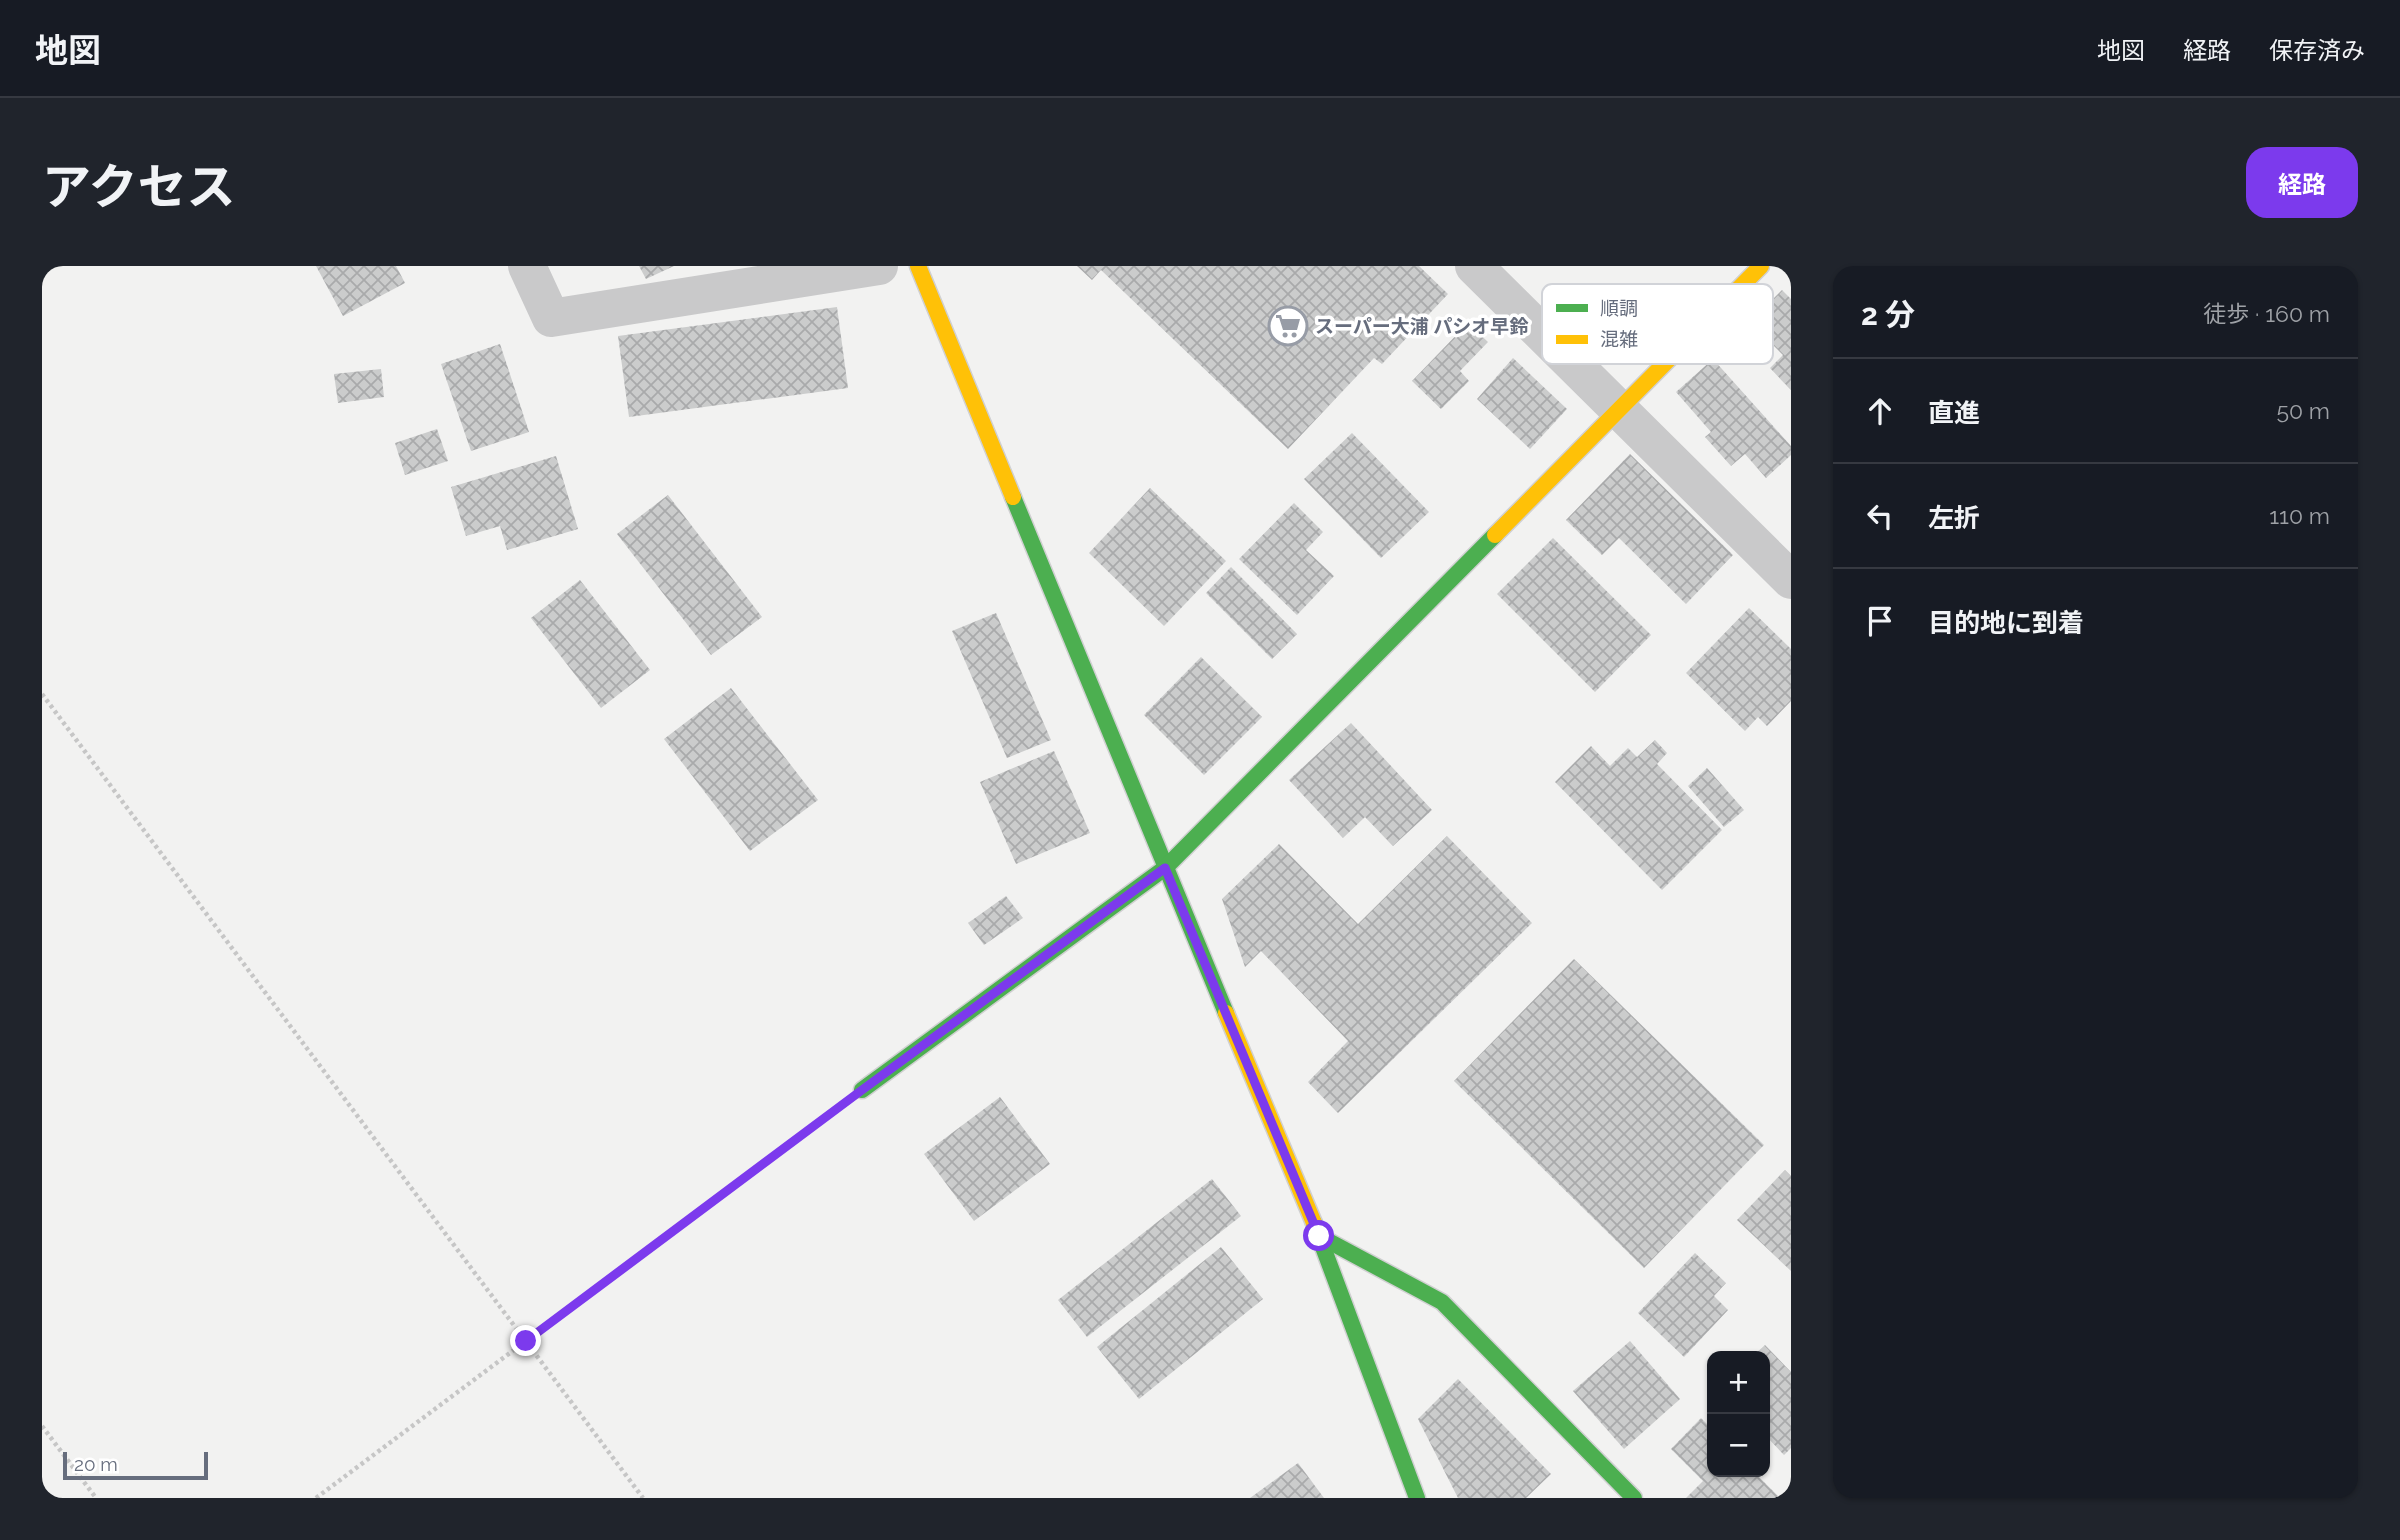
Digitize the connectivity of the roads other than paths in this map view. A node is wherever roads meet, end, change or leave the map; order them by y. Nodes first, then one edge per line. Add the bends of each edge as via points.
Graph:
1 (527, 266) edge
2 (879, 266) edge
3 (918, 266) edge
4 (1474, 266) edge
5 (1761, 266) edge
6 (1743, 284) edge
7 (1542, 333) edge
8 (1573, 364) edge
9 (1664, 364) edge
10 (1619, 409) junction
11 (1791, 580) edge
12 (1165, 868) junction
13 (862, 1090) road end
14 (1319, 1236) junction
15 (1417, 1498) edge
16 (1634, 1498) edge

1 - 2 street via 551,318
3 - 12 street
4 - 7 street
5 - 6 street
8 - 10 street
9 - 10 street
10 - 11 street
10 - 12 street
12 - 13 street
12 - 14 street
14 - 15 street
14 - 16 street via 1442,1301

